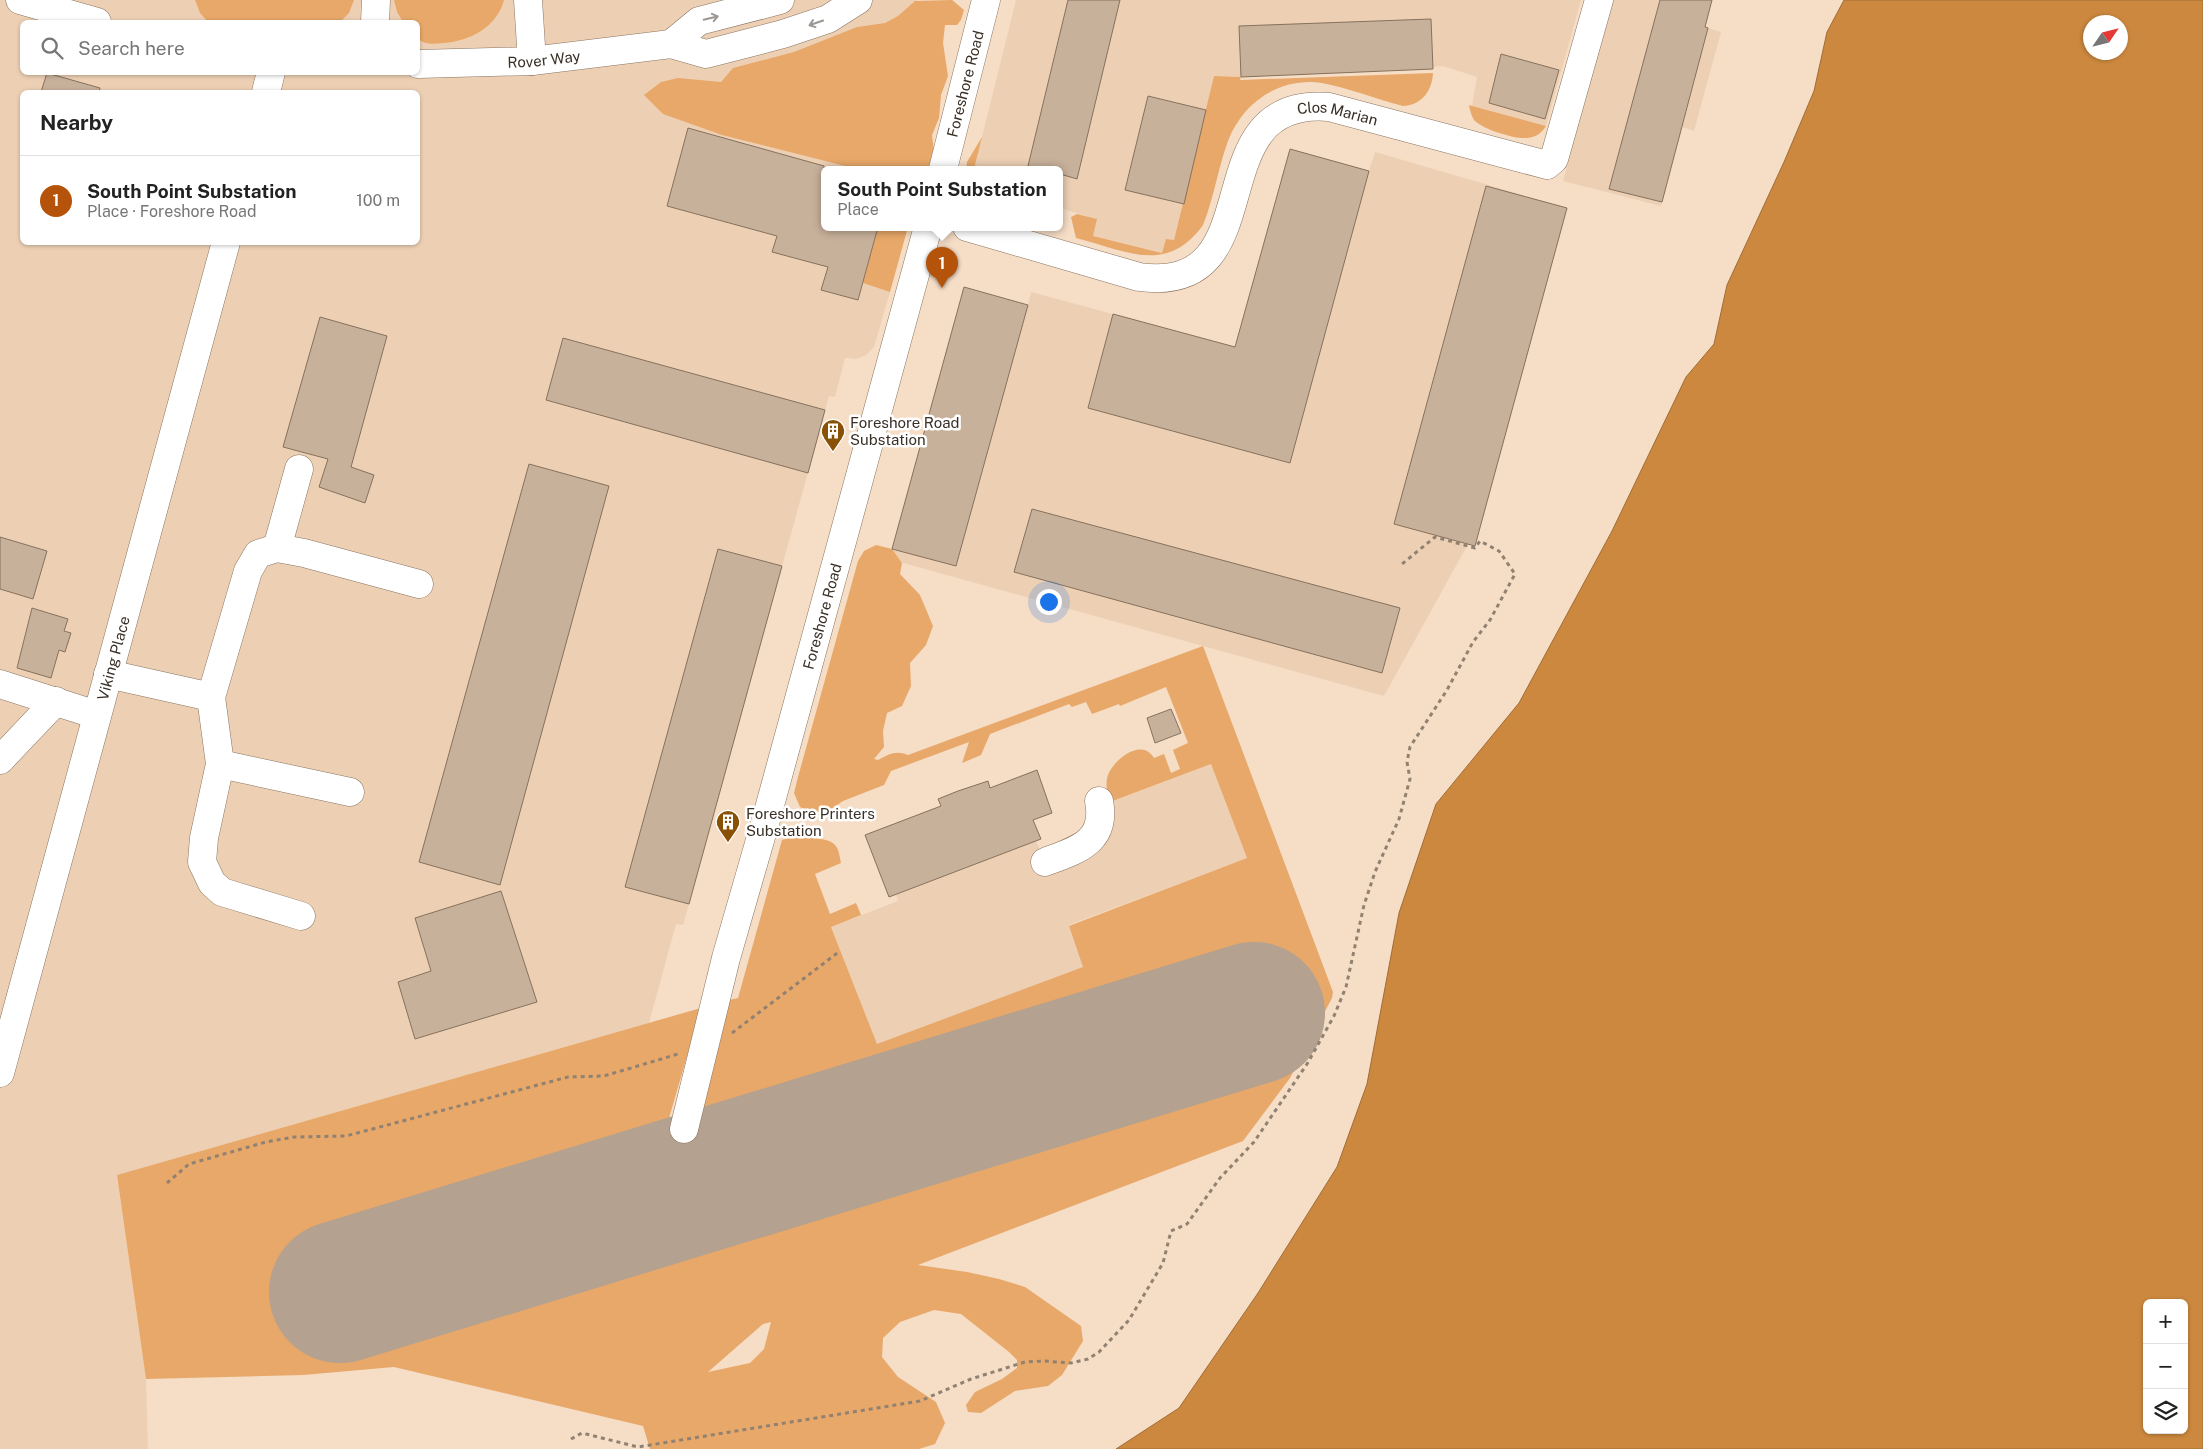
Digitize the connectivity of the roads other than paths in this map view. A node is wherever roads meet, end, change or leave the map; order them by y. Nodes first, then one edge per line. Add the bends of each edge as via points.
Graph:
1 (20, 0) edge
2 (376, 0) edge
3 (528, 0) edge
4 (780, 0) edge
5 (858, 0) edge
6 (986, 0) edge
7 (1599, 0) edge
8 (90, 20) edge
9 (375, 20) edge
10 (671, 44) junction
11 (532, 61) junction
12 (420, 64) edge
13 (270, 75) edge
14 (266, 90) edge
15 (944, 166) edge
16 (927, 231) edge
17 (981, 231) edge
18 (225, 245) edge
19 (299, 469) dead end
20 (277, 548) junction
21 (419, 584) dead end
22 (108, 674) junction
23 (0, 684) edge
24 (211, 697) junction
25 (56, 702) junction
26 (97, 715) junction
27 (0, 760) edge
28 (220, 764) junction
29 (350, 792) dead end
30 (1099, 801) dead end
31 (1045, 862) dead end
32 (301, 916) dead end
33 (0, 1073) edge
34 (684, 1129) dead end

1 - 8 street
2 - 9 street
3 - 11 street
10 -> 4 street via 699,21
5 -> 10 street via 828,19 706,54
6 - 15 street, Foreshore Road
7 - 17 street, Clos Marian via 1554,159 1547,165 1337,109 1302,106 1277,116 1258,134 1245,159 1222,238 1205,260 1182,274 1156,280 1139,277
10 - 11 street, Rover Way
11 - 12 street, Rover Way
13 - 14 street
16 - 34 street, Foreshore Road via 715,1004
18 - 22 street, Viking Place
19 - 20 street
20 - 21 street
20 - 24 street via 258,554 248,571
22 - 24 street
22 - 26 street, Viking Place
23 - 25 street
24 - 28 street
25 - 26 street
25 - 27 street
26 - 33 street, Viking Place
28 - 29 street
28 - 32 street via 202,854 202,862 212,883 222,892
30 - 31 street via 1100,827 1092,838 1084,846

